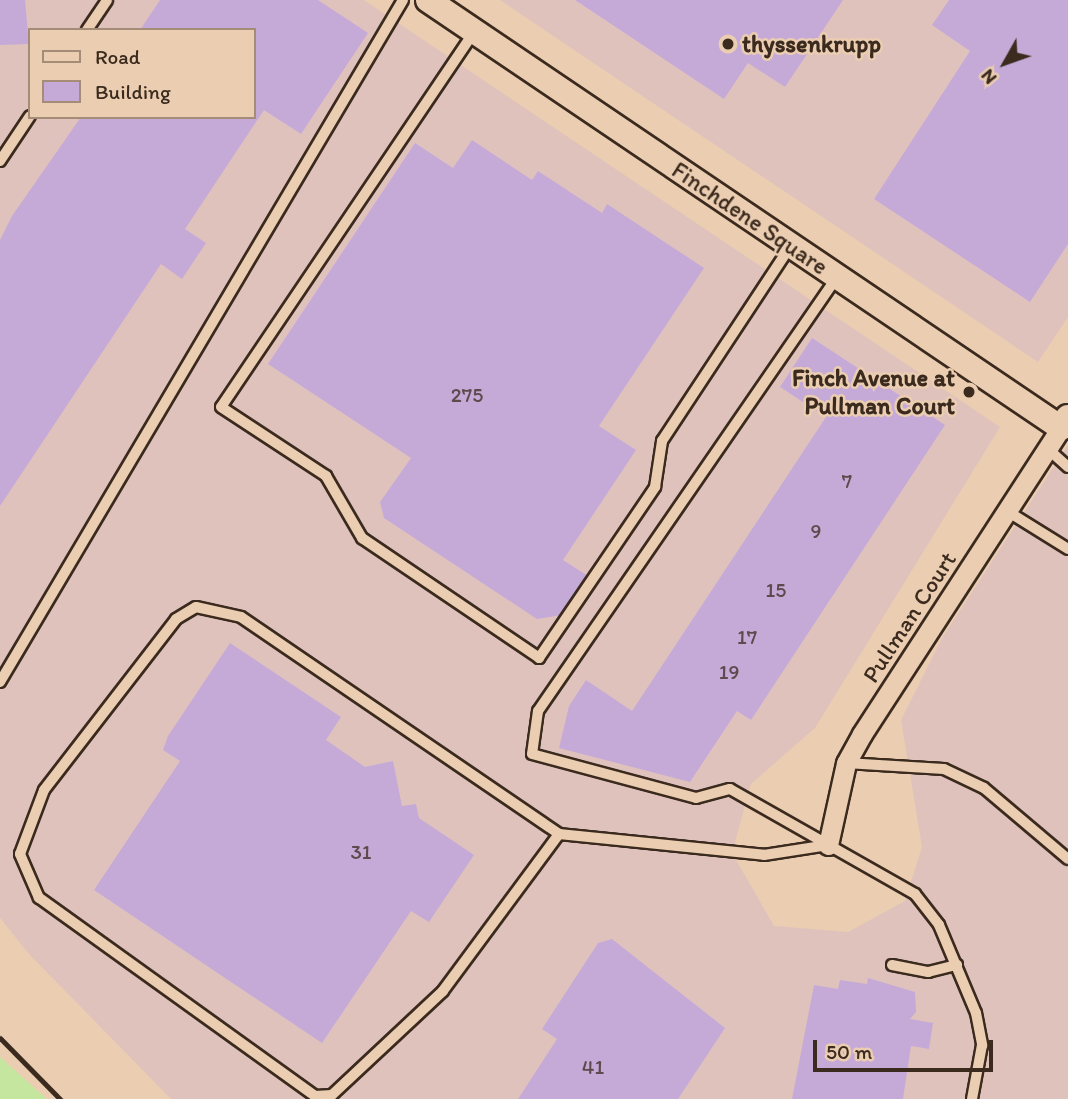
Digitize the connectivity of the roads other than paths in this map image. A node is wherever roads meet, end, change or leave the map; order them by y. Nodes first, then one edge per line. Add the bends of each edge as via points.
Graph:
1 (107, 0) edge
2 (403, 0) edge
3 (428, 0) edge
4 (88, 28) edge
5 (475, 32) junction
6 (28, 119) edge
7 (0, 161) edge
8 (790, 245) junction
9 (837, 277) junction
10 (1065, 423) edge
11 (1048, 449) junction
12 (1068, 467) edge
13 (1007, 511) junction
14 (1068, 550) edge
15 (0, 682) edge
16 (846, 763) junction
17 (559, 834) junction
18 (828, 845) junction
19 (1068, 859) edge
20 (892, 965) dead end
21 (957, 965) junction
22 (972, 1099) edge

1 - 4 lane
2 - 15 lane
3 - 5 street, Finchdene Square
5 - 8 street, Finchdene Square
5 - 8 lane via 221,407 326,476 362,538 539,658 655,487 662,441
6 - 7 lane
8 - 9 street, Finchdene Square
9 - 10 street, Finchdene Square
9 - 18 lane via 538,710 532,754 696,798 730,789
10 - 11 street, Pullman Court
11 - 12 lane
11 - 13 street, Pullman Court
13 - 14 lane
13 - 16 street, Pullman Court
16 - 18 street, Pullman Court
16 - 19 lane via 944,769 984,788
17 - 17 lane via 241,617 195,607 176,619 44,790 20,854 39,898 315,1096 332,1096 443,991
17 - 18 lane via 764,855
18 - 21 lane via 915,894 939,925
20 - 21 lane via 928,972
21 - 22 lane via 982,1045

